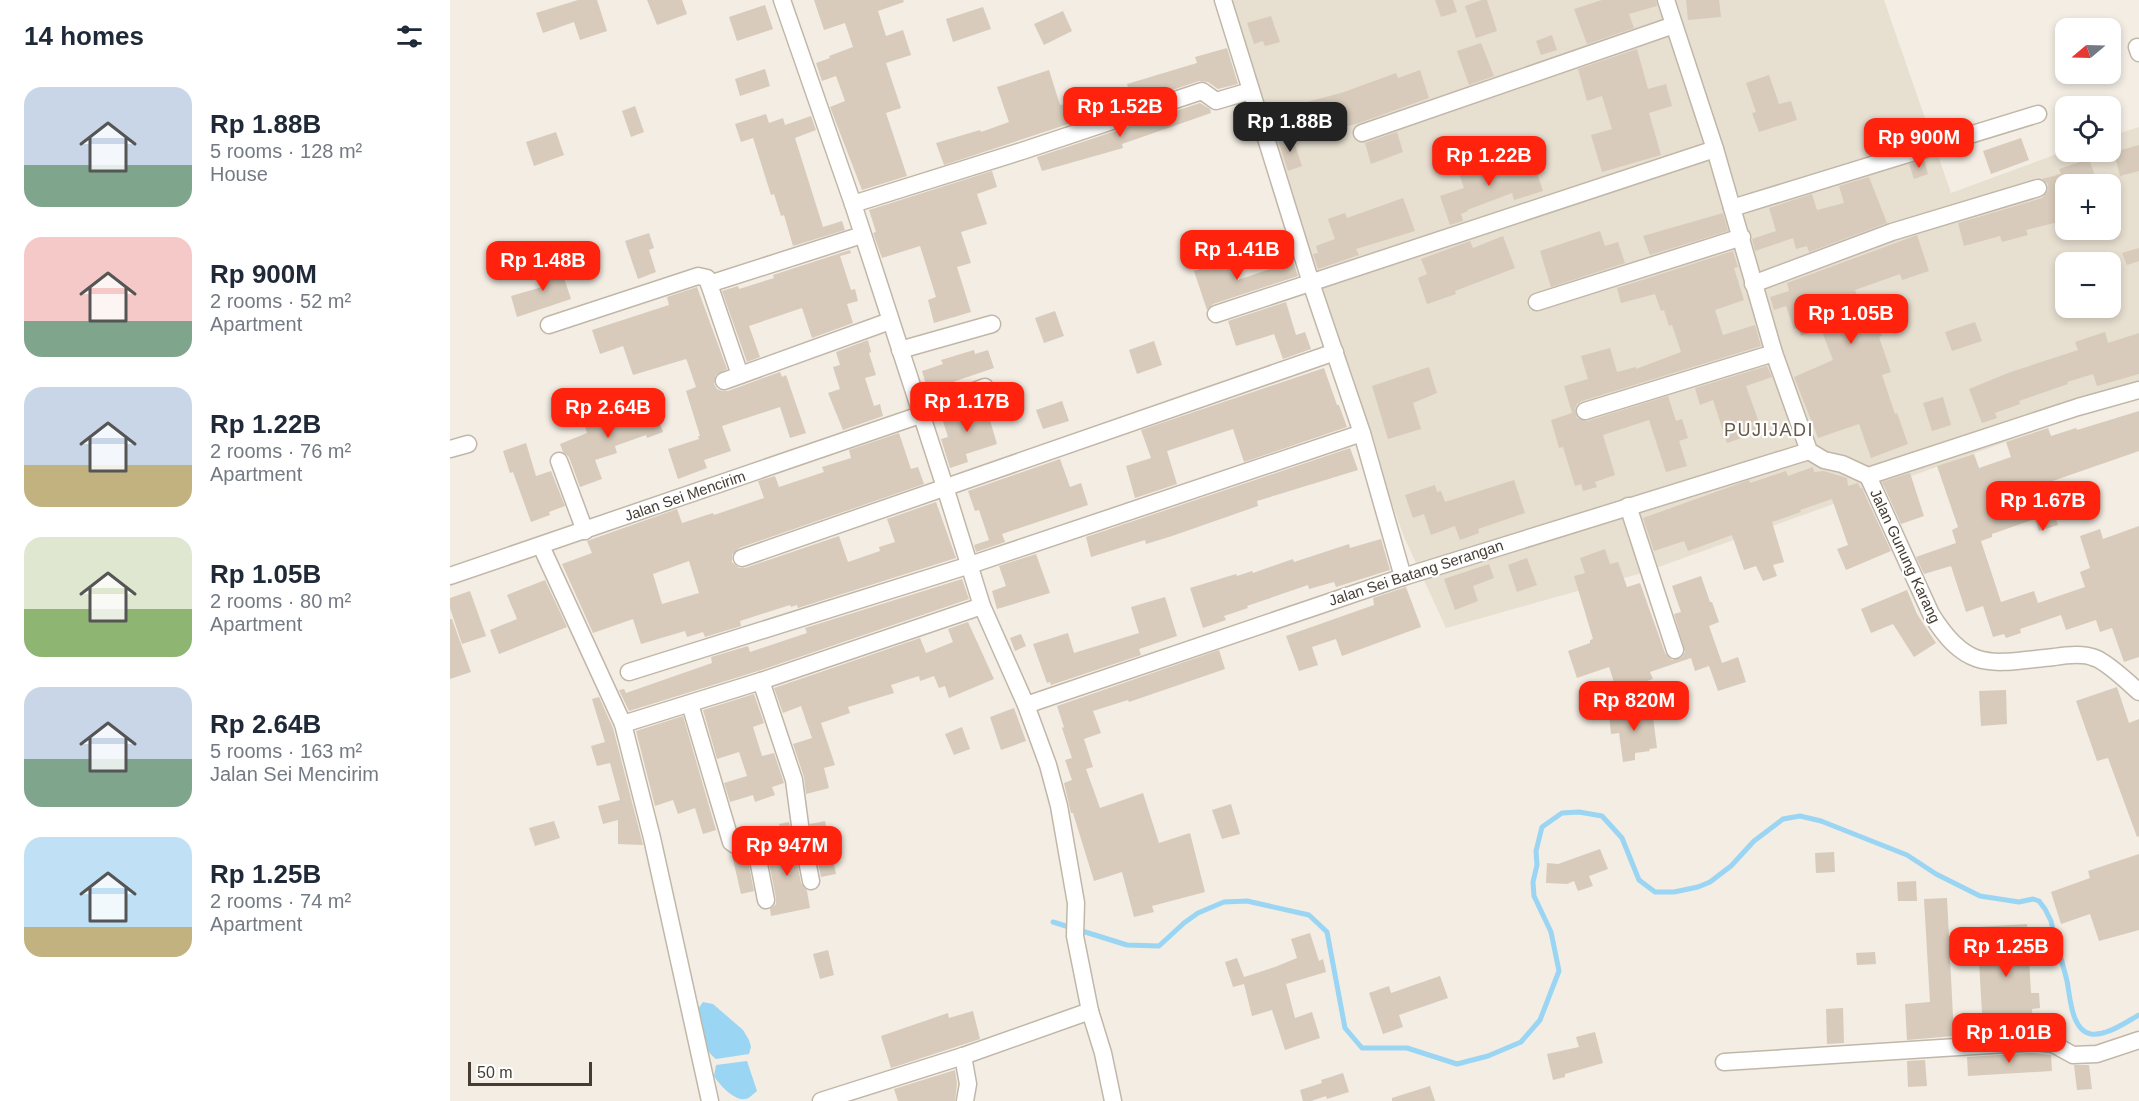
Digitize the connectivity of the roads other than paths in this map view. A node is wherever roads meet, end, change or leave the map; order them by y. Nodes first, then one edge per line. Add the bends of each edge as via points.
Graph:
1 (782, 0) edge
2 (1223, 0) edge
3 (1666, 0) edge
4 (1674, 25) junction
5 (1250, 91) junction
6 (2038, 114) dead end
7 (1362, 133) dead end
8 (1715, 149) junction
9 (2038, 188) dead end
10 (853, 204) junction
11 (1732, 208) junction
12 (862, 235) junction
13 (1742, 237) junction
14 (1311, 282) junction
15 (709, 284) junction
16 (1753, 284) junction
17 (1537, 302) dead end
18 (1216, 314) dead end
19 (890, 321) junction
20 (992, 324) dead end
21 (549, 325) dead end
22 (900, 350) junction
23 (1335, 352) junction
24 (1774, 353) junction
25 (985, 387) dead end
26 (2139, 390) edge
27 (1585, 411) dead end
28 (920, 413) junction
29 (1362, 433) junction
30 (468, 444) dead end
31 (450, 449) edge
32 (1809, 451) junction
33 (559, 461) dead end
34 (1868, 476) junction
35 (945, 487) junction
36 (1628, 506) junction
37 (585, 531) junction
38 (541, 546) junction
39 (742, 558) dead end
40 (970, 565) junction
41 (450, 576) edge
42 (1403, 577) junction
43 (982, 606) junction
44 (1675, 650) dead end
45 (629, 672) dead end
46 (761, 681) junction
47 (2139, 692) edge
48 (690, 704) junction
49 (1026, 705) junction
50 (623, 724) junction
51 (775, 839) dead end
52 (755, 844) junction
53 (811, 881) dead end
54 (766, 900) dead end
55 (1090, 1011) junction
56 (2139, 1041) edge
57 (963, 1056) junction
58 (1724, 1062) dead end
59 (710, 1101) edge
60 (821, 1101) edge
61 (965, 1101) edge
62 (1113, 1101) edge

1 - 10 street
2 - 5 street
3 - 4 street
4 - 7 street
4 - 8 street
5 - 10 street via 1216,101 1202,91
5 - 14 street
6 - 11 street
8 - 11 street
8 - 14 street
9 - 16 street via 1892,232
10 - 12 street
11 - 13 street
12 - 15 street
12 - 19 street
13 - 16 street
13 - 17 street
14 - 18 street
14 - 23 street
15 - 19 street via 732,378
15 - 21 street via 707,278 698,276
16 - 24 street
19 - 22 street
20 - 22 street
22 - 28 street
23 - 29 street
23 - 35 street
24 - 27 street
24 - 32 street
25 - 28 street, Jalan Sei Mencirim
26 - 34 street
28 - 35 street
28 - 37 street, Jalan Sei Mencirim
29 - 40 street
29 - 42 street
30 - 31 street
32 - 34 street
32 - 36 street, Jalan Sei Batang Serangan
33 - 37 street
34 - 47 street, Jalan Gunung Karang via 1931,614 1958,649 1994,663 2068,655 2095,658
35 - 39 street
35 - 40 street
36 - 42 street, Jalan Sei Batang Serangan
36 - 44 street
37 - 38 street, Jalan Sei Mencirim
38 - 41 street, Jalan Sei Mencirim
38 - 50 street
40 - 43 street
40 - 45 street
42 - 49 street, Jalan Sei Batang Serangan
43 - 46 street
43 - 49 street
46 - 48 street
46 - 53 street via 794,780
48 - 50 street
48 - 52 street via 731,842 737,846
49 - 55 street via 1059,806 1076,903 1075,936
50 - 59 street
51 - 52 street
52 - 54 street
55 - 57 street
55 - 62 street
56 - 58 street via 2097,1054 2073,1055 2053,1044 2036,1042
57 - 60 street
57 - 61 street via 968,1084

